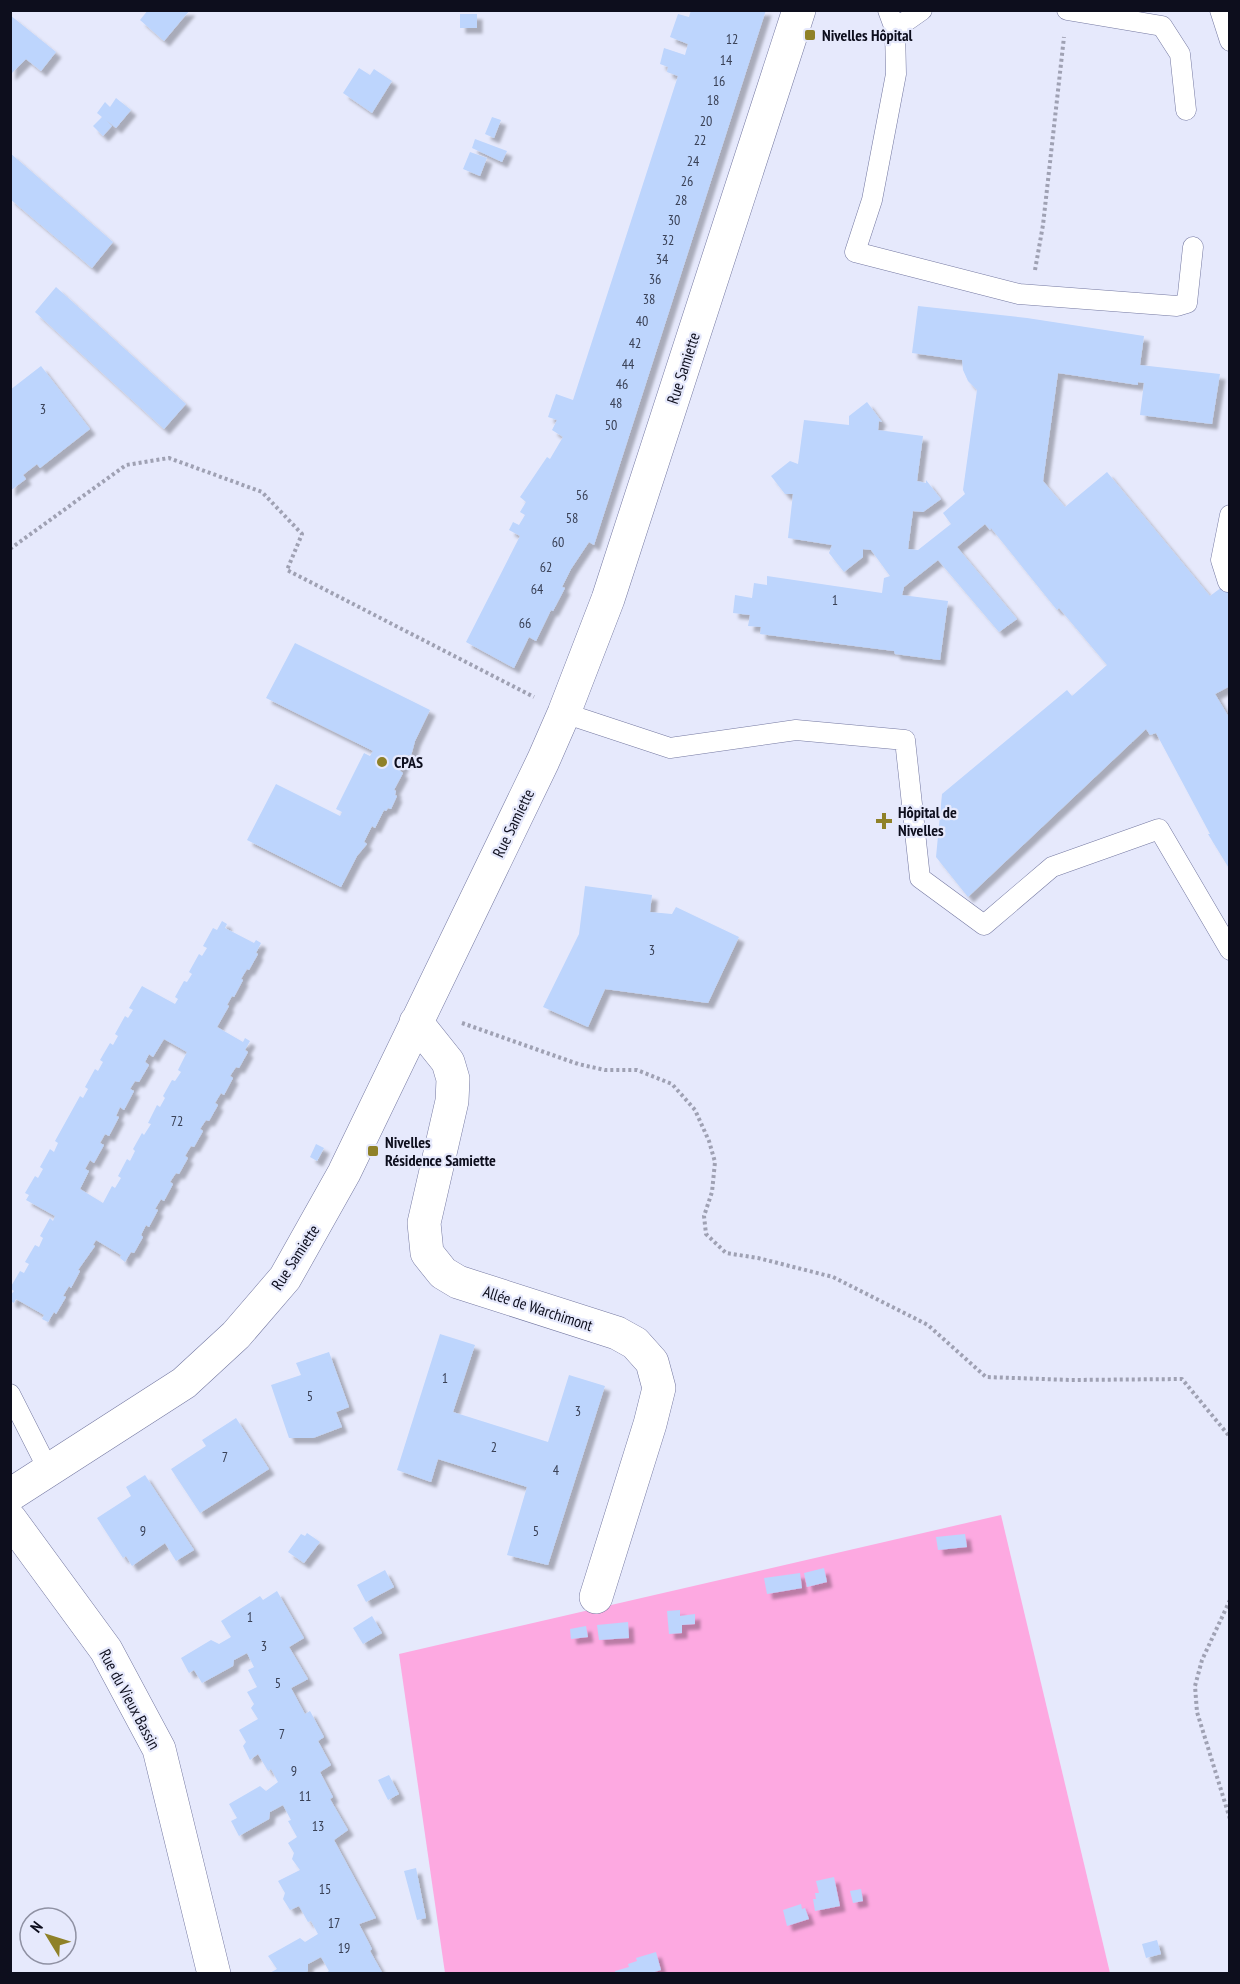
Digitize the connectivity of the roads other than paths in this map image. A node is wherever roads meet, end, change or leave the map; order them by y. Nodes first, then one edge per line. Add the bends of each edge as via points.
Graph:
1 (799, 10) edge
2 (922, 10) edge
3 (1067, 10) edge
4 (1220, 10) edge
5 (891, 20) edge
6 (1230, 41) edge
7 (1186, 110) dead end
8 (1193, 247) dead end
9 (1230, 515) edge
10 (1228, 582) edge
11 (564, 713) junction
12 (1230, 950) edge
13 (419, 1016) junction
14 (10, 1394) edge
15 (49, 1472) junction
16 (10, 1495) edge
17 (10, 1519) edge
18 (596, 1597) dead end
19 (214, 1974) edge

1 - 11 street, Rue Samiette via 608,599
2 - 5 lane
3 - 7 lane via 1162,26 1180,54
4 - 6 lane
5 - 8 lane via 896,74 872,200 855,252 1019,294 1177,306 1187,303
9 - 10 lane via 1221,560
11 - 12 lane via 670,748 796,730 905,740 920,878 984,925 1052,867 1159,830
11 - 13 street, Rue Samiette
13 - 15 street, Rue Samiette via 344,1173 285,1278 236,1335 184,1383
13 - 18 street, Allée de Warchimont via 448,1062 453,1079 452,1101 424,1223 427,1253 443,1273 458,1282 617,1333 635,1343 652,1362 659,1388
14 - 15 lane
15 - 16 street, Rue Samiette
17 - 19 street, Rue du Vieux Bassin via 106,1650 159,1749

